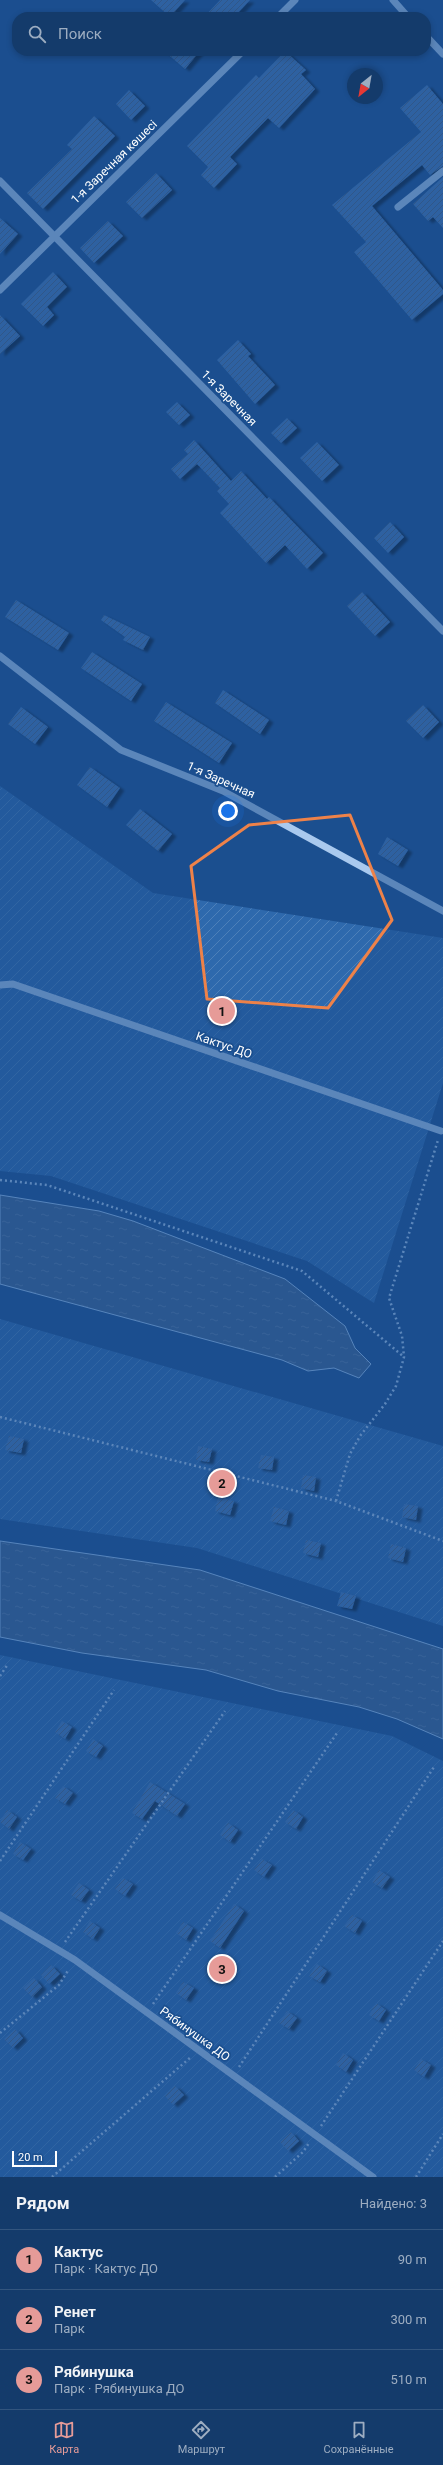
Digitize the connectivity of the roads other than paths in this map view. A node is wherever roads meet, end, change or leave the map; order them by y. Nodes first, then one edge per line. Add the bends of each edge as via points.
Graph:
1 (295, 0) edge
2 (393, 0) edge
3 (283, 12) edge
4 (404, 12) edge
5 (431, 41) edge
6 (443, 54) edge
7 (238, 56) edge
8 (443, 171) edge
9 (0, 181) edge
10 (398, 207) dead end
11 (54, 236) junction
12 (0, 290) edge
13 (443, 631) edge
14 (0, 656) edge
15 (443, 911) edge
16 (0, 985) edge
17 (440, 1131) road end
18 (0, 1915) edge
19 (373, 2177) edge

1 - 3 street
2 - 4 street
5 - 6 street
7 - 11 street, 1-я Заречная көшесі
8 - 10 street
9 - 11 street, 1-я Заречная
11 - 12 street, 1-я Заречная көшесі
11 - 13 street, 1-я Заречная
14 - 15 street, 1-я Заречная via 121,750 223,791
16 - 17 street, Кактус ДО via 13,984
18 - 19 street, Рябинушка ДО via 75,1960

